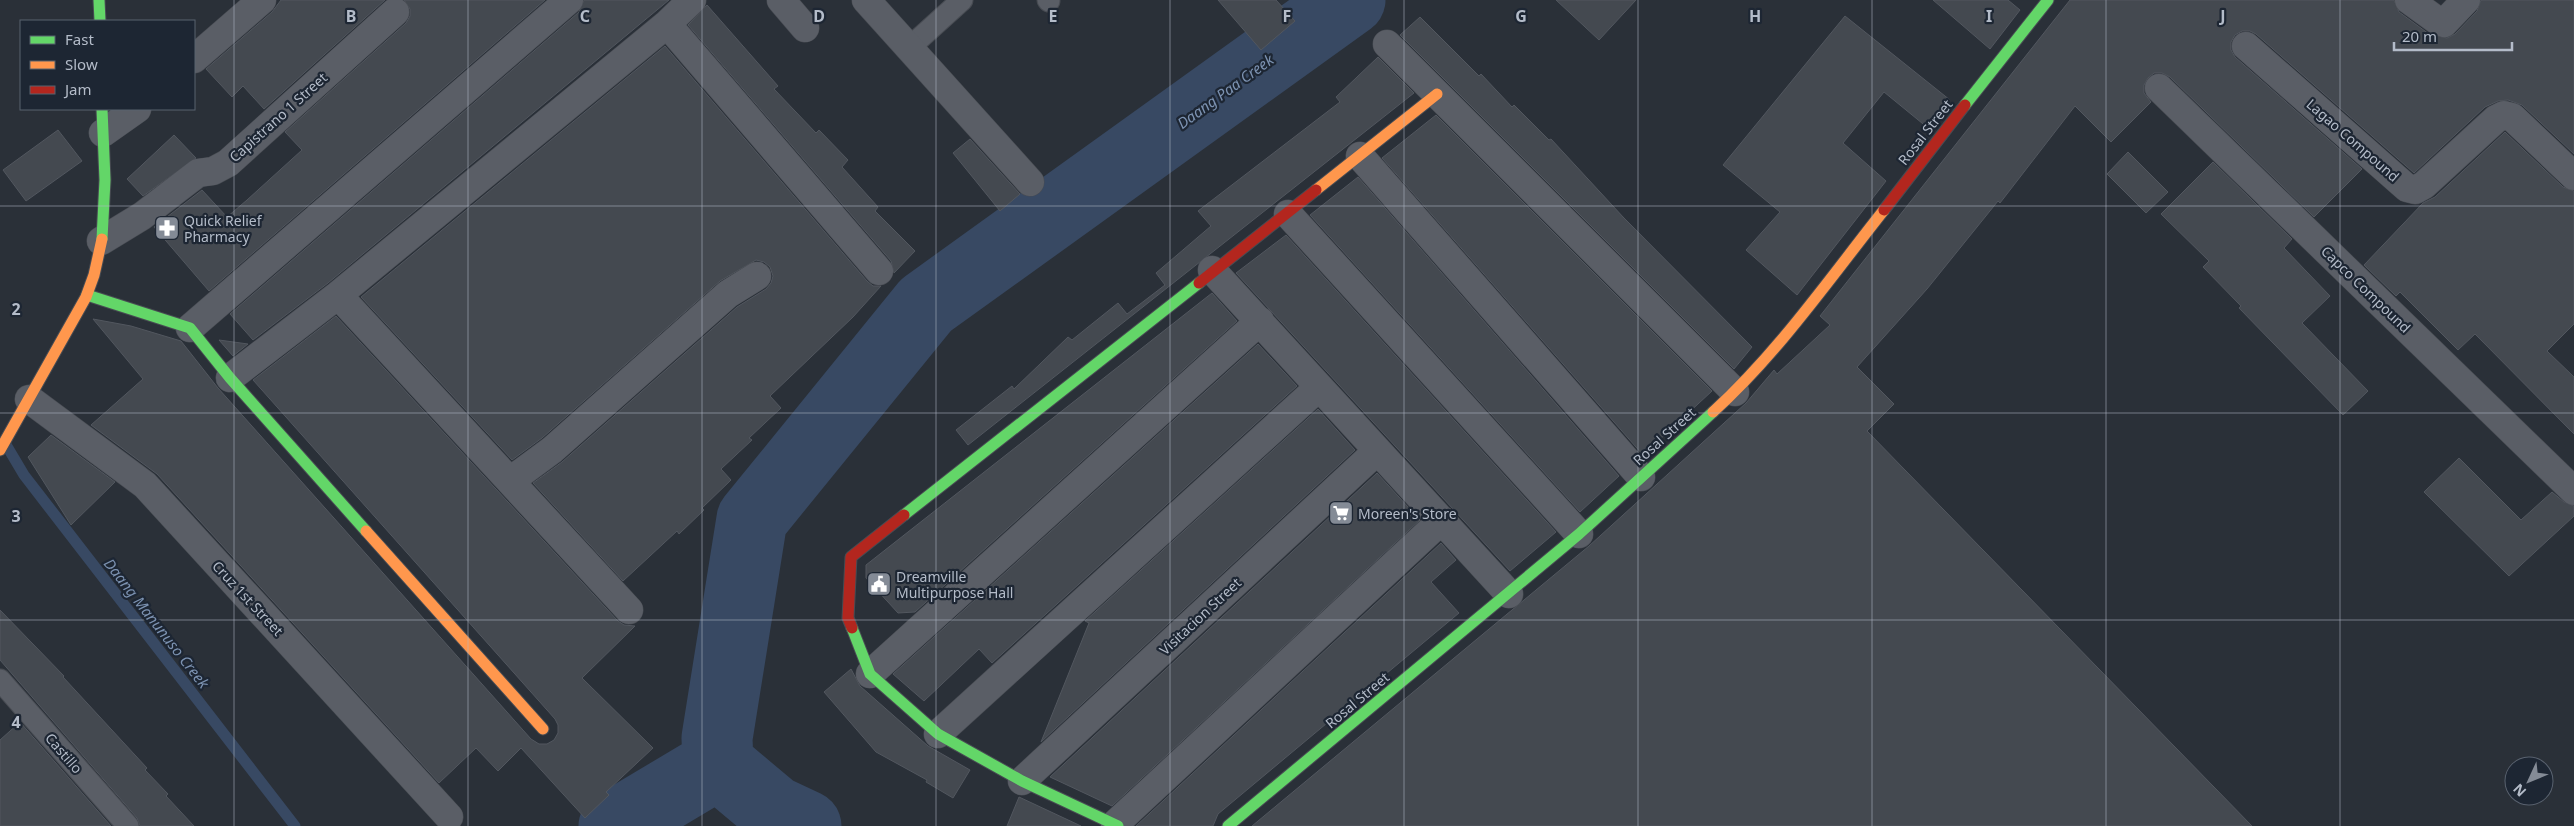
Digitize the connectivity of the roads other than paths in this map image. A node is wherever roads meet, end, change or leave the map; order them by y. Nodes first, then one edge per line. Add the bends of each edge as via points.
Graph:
1 (99, 0) edge
2 (262, 0) edge
3 (569, 0) edge
4 (692, 0) edge
5 (781, 0) edge
6 (866, 0) edge
7 (962, 0) edge
8 (2048, 0) edge
9 (2409, 0) edge
10 (2466, 0) edge
11 (395, 12) dead end
12 (100, 20) edge
13 (667, 24) junction
14 (805, 28) dead end
15 (1387, 44) dead end
16 (2246, 46) dead end
17 (910, 48) junction
18 (195, 58) edge
19 (2158, 88) dead end
20 (1437, 94) junction
21 (134, 110) edge
22 (102, 121) edge
23 (1360, 156) junction
24 (2574, 176) edge
25 (1030, 182) dead end
26 (1288, 214) junction
27 (101, 241) junction
28 (1212, 270) junction
29 (878, 271) dead end
30 (757, 276) dead end
31 (338, 295) junction
32 (86, 296) junction
33 (1260, 321) junction
34 (190, 328) junction
35 (230, 378) junction
36 (1318, 388) junction
37 (1735, 392) junction
38 (29, 399) junction
39 (1, 449) edge
40 (1377, 451) junction
41 (1641, 477) junction
42 (510, 481) junction
43 (2574, 491) edge
44 (1442, 520) junction
45 (1579, 534) junction
46 (1508, 594) junction
47 (629, 610) dead end
48 (870, 674) junction
49 (0, 680) edge
50 (543, 729) dead end
51 (938, 734) junction
52 (1022, 781) junction
53 (449, 817) dead end
54 (1116, 825) edge
55 (128, 826) edge
56 (1228, 826) edge

1 - 12 street
2 - 18 street
3 - 34 street
4 - 13 street
5 - 14 street
6 - 17 street
7 - 17 lane
8 - 37 street, Rosal Street via 1809,305
9 - 10 street via 2444,23
11 - 27 street, Capistrano 1 Street via 228,163 213,171 198,173 142,216
13 - 29 street
13 - 31 street
15 - 20 street
16 - 24 street, Lagao Compound via 2407,188 2415,190 2424,185 2504,115 2512,117
17 - 25 street
19 - 43 street, Capco Compound
20 - 23 street
20 - 37 street
21 - 22 street
22 - 27 street via 105,204
23 - 26 street
23 - 41 street
26 - 28 street
26 - 45 street
27 - 32 street
28 - 33 street
28 - 48 street via 851,557 848,618
30 - 42 street via 728,294 552,450
31 - 35 street
31 - 42 street
32 - 34 street
32 - 38 street
33 - 36 street
33 - 48 street
34 - 35 street
35 - 50 street
36 - 40 street
36 - 51 street
37 - 41 street, Rosal Street
38 - 39 street
38 - 53 street, Cruz 1st Street via 145,485
40 - 44 street
40 - 52 street, Visitacion Street
41 - 45 street, Rosal Street
42 - 47 street
44 - 46 street
44 - 54 street
45 - 46 street, Rosal Street
46 - 56 street, Rosal Street
48 - 51 street
49 - 55 lane, Castillo
51 - 52 street
52 - 54 street

